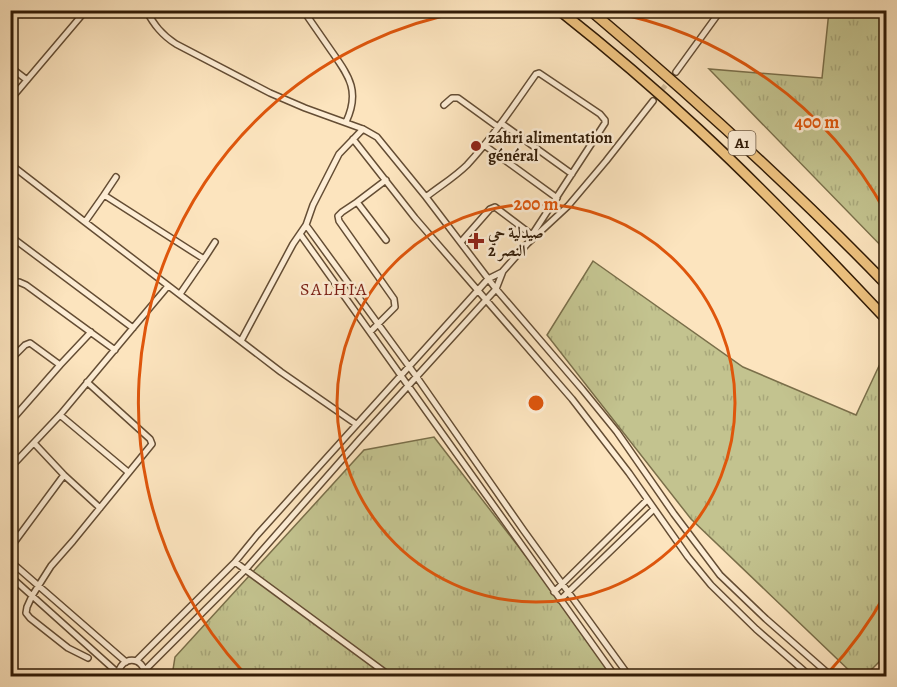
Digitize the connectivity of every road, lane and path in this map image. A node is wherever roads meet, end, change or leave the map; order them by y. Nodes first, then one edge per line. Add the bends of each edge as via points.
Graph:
1 (146, 10) edge
2 (303, 10) edge
3 (560, 10) edge
4 (590, 10) edge
5 (721, 10) edge
6 (82, 11) edge
7 (10, 67) edge
8 (676, 72) tunnel mouth
9 (27, 80) junction
10 (10, 100) edge
11 (653, 101) tunnel mouth
12 (444, 105) dead end
13 (346, 122) junction
14 (499, 125) junction
15 (363, 129) junction
16 (353, 139) junction
17 (484, 145) junction
18 (10, 164) edge
19 (572, 174) junction
20 (116, 177) dead end
21 (386, 180) junction
22 (104, 195) junction
23 (426, 197) junction
24 (557, 198) junction
25 (357, 202) junction
26 (85, 222) junction
27 (306, 225) junction
28 (300, 234) junction
29 (532, 235) junction
30 (10, 236) edge
31 (386, 240) dead end
32 (215, 242) dead end
33 (460, 242) junction
34 (527, 244) junction
35 (204, 259) junction
36 (503, 271) junction
37 (488, 279) junction
38 (10, 282) edge
39 (886, 284) edge
40 (168, 286) junction
41 (496, 289) junction
42 (478, 290) junction
43 (180, 294) junction
44 (486, 300) junction
45 (886, 319) edge
46 (378, 325) junction
47 (133, 328) junction
48 (91, 332) junction
49 (370, 332) junction
50 (241, 341) junction
51 (115, 350) junction
52 (10, 360) edge
53 (60, 365) junction
54 (409, 367) junction
55 (416, 376) junction
56 (401, 377) junction
57 (87, 382) junction
58 (408, 386) junction
59 (60, 415) junction
60 (10, 422) edge
61 (356, 424) junction
62 (34, 443) junction
63 (10, 468) edge
64 (128, 472) junction
65 (64, 475) junction
66 (647, 500) junction
67 (100, 508) junction
68 (654, 509) junction
69 (10, 548) edge
70 (10, 561) edge
71 (235, 562) junction
72 (245, 570) junction
73 (10, 576) edge
74 (39, 584) junction
75 (562, 585) junction
76 (554, 592) junction
77 (568, 593) junction
78 (32, 596) junction
79 (560, 600) junction
80 (88, 658) dead end
81 (136, 661) junction
82 (126, 662) junction
83 (145, 673) edge
84 (118, 675) edge
85 (390, 676) edge
86 (615, 676) edge
87 (629, 676) edge
88 (810, 676) edge
89 (831, 676) edge

1 - 13 street via 165,37 176,44 270,93
2 - 13 street via 349,75 352,102
3 - 45 highway, A1 via 698,129
4 - 39 highway, A1 via 739,141
5 - 8 street
6 - 9 street
7 - 9 street
9 - 10 street
11 - 34 street via 568,206
12 - 14 street via 458,98
13 - 15 street
14 - 17 street
14 - 19 street
14 - 19 street via 538,72 605,120
15 - 16 street
15 - 23 street via 377,137
16 - 21 street
16 - 27 street via 339,154
17 - 23 street via 467,165
17 - 24 street
18 - 26 street
19 - 24 street
20 - 22 street
21 - 25 street
21 - 42 street
22 - 26 street
22 - 35 street
23 - 33 street
24 - 29 street
25 - 31 street
25 - 46 street via 338,218 394,299 395,307
26 - 40 street
27 - 28 street
27 - 46 street
28 - 49 street
28 - 50 street
29 - 33 street via 495,207
29 - 34 street
30 - 47 street
32 - 35 street
33 - 37 street
34 - 36 street
35 - 43 street
36 - 37 street
36 - 41 street
37 - 41 street
37 - 42 street
38 - 48 street via 26,285
40 - 43 street
40 - 47 street
41 - 44 street
41 - 89 street via 617,432 720,575
42 - 44 street
42 - 54 street
43 - 50 street
44 - 55 street
44 - 66 street via 572,399
46 - 49 street
46 - 54 street
47 - 51 street
48 - 51 street
48 - 53 street
49 - 56 street
50 - 61 street
51 - 57 street
52 - 53 street via 30,343
53 - 60 street
54 - 55 street
54 - 56 street
55 - 58 street
55 - 75 street
56 - 58 street
56 - 61 street
57 - 59 street
57 - 64 street via 151,440 151,446
58 - 72 street
58 - 76 street
59 - 62 street
59 - 64 street
61 - 71 street
62 - 63 street
62 - 65 street
64 - 67 street
65 - 67 street
65 - 69 street
66 - 68 street
66 - 75 street
67 - 74 street
68 - 77 street
68 - 88 street via 711,585
70 - 74 street
71 - 72 street
71 - 81 street
72 - 83 street
72 - 85 street
73 - 78 street
74 - 78 street
74 - 82 street
75 - 76 street
75 - 77 street
76 - 79 street
77 - 79 street
77 - 87 street
78 - 80 street via 27,607 30,618 68,648
78 - 84 street
79 - 86 street
81 - 82 street
81 - 83 street
82 - 84 street

